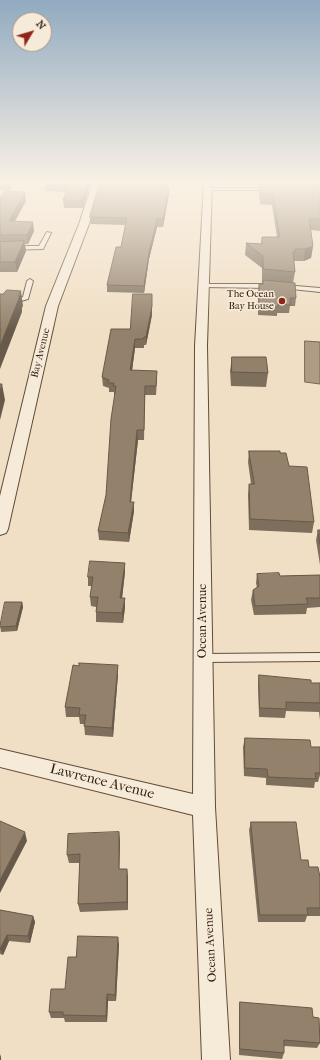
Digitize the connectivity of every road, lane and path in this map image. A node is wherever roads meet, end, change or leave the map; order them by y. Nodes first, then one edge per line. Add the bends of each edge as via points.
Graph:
1 (81, 231) edge
2 (205, 231) edge
3 (49, 233) dead end
4 (0, 248) edge
5 (30, 281) dead end
6 (203, 284) junction
7 (320, 290) edge
8 (0, 305) edge
9 (0, 529) edge
10 (320, 657) edge
11 (203, 658) junction
12 (0, 758) edge
13 (204, 807) junction
14 (216, 1060) edge

1 - 9 street, Bay Avenue via 52,306
2 - 6 street, Ocean Avenue
3 - 4 lane via 41,248
5 - 8 lane via 26,298
6 - 7 lane
6 - 11 street, Ocean Avenue
10 - 11 lane
11 - 13 street, Ocean Avenue
12 - 13 street, Lawrence Avenue
13 - 14 street, Ocean Avenue

